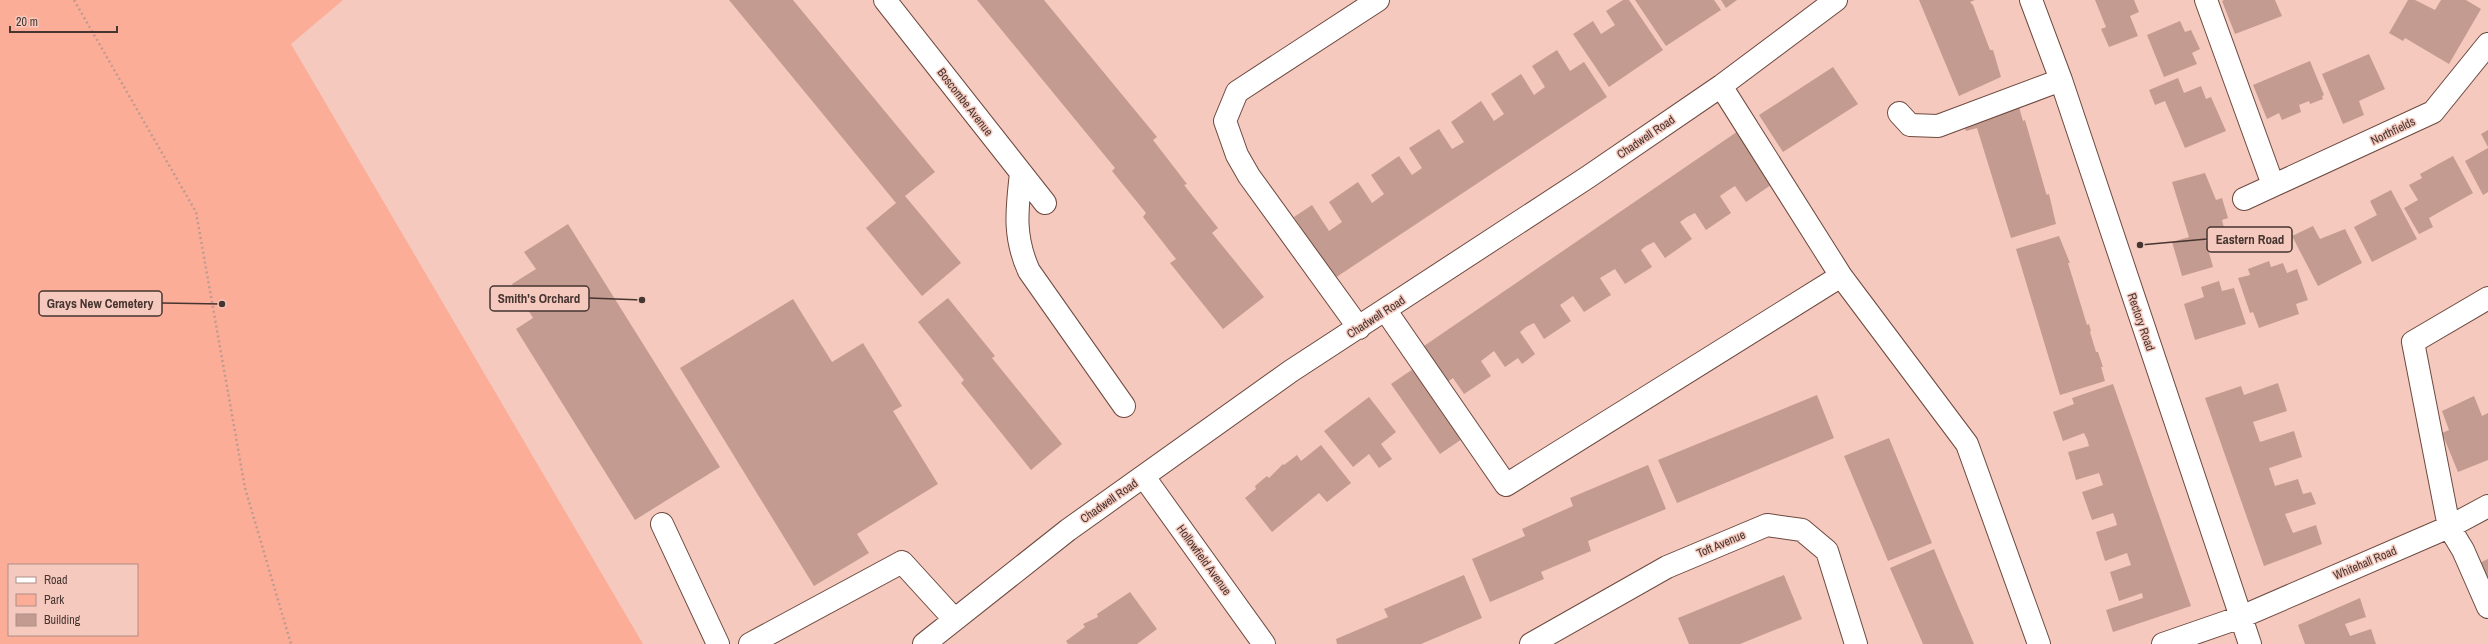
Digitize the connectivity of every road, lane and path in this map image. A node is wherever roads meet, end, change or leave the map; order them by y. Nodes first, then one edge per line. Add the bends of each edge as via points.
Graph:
1 (74, 0) edge
2 (884, 0) edge
3 (1378, 0) edge
4 (1836, 0) edge
5 (2031, 0) edge
6 (2206, 0) edge
7 (2488, 44) edge
8 (2061, 80) junction
9 (1721, 86) junction
10 (1899, 113) dead end
11 (1021, 173) junction
12 (2273, 185) junction
13 (2244, 199) dead end
14 (1045, 204) dead end
15 (1840, 276) junction
16 (2488, 298) edge
17 (1386, 311) junction
18 (1359, 328) junction
19 (1124, 406) dead end
20 (1144, 477) junction
21 (2488, 506) edge
22 (662, 524) dead end
23 (2449, 526) junction
24 (2488, 607) edge
25 (2241, 617) junction
26 (954, 619) junction
27 (291, 644) edge
28 (718, 644) edge
29 (750, 644) edge
30 (924, 644) edge
31 (1264, 644) edge
32 (1531, 644) edge
33 (1856, 644) edge
34 (2039, 644) edge
35 (2163, 644) edge
36 (2250, 644) edge

1 - 27 path via 196,212 245,488
2 - 11 street, Boscombe Avenue
3 - 18 street via 1237,92 1225,121 1235,149 1249,176
4 - 9 street, Chadwell Road
5 - 8 street, Rectory Road
6 - 12 street
7 - 12 street, Northfields via 2433,112
8 - 10 street via 1938,126 1910,125
8 - 25 street, Rectory Road
9 - 15 street
9 - 17 street, Chadwell Road
11 - 14 street, Boscombe Avenue
11 - 19 street via 1016,223 1023,259
12 - 13 street, Northfields
15 - 17 street via 1506,485
15 - 34 street via 1967,444
16 - 23 street via 2413,342
17 - 18 street, Chadwell Road
18 - 20 street, Chadwell Road via 1291,372
20 - 26 street, Chadwell Road via 1068,530
20 - 31 street, Hollowfield Avenue
21 - 23 street, Whitehall Road
22 - 28 street
23 - 24 street via 2463,550
23 - 25 street, Whitehall Road
25 - 35 street, Whitehall Road
25 - 36 street, Rectory Road
26 - 29 street via 902,562
26 - 30 street, Chadwell Road
32 - 33 street, Toft Avenue via 1667,567 1766,525 1802,530 1827,551

